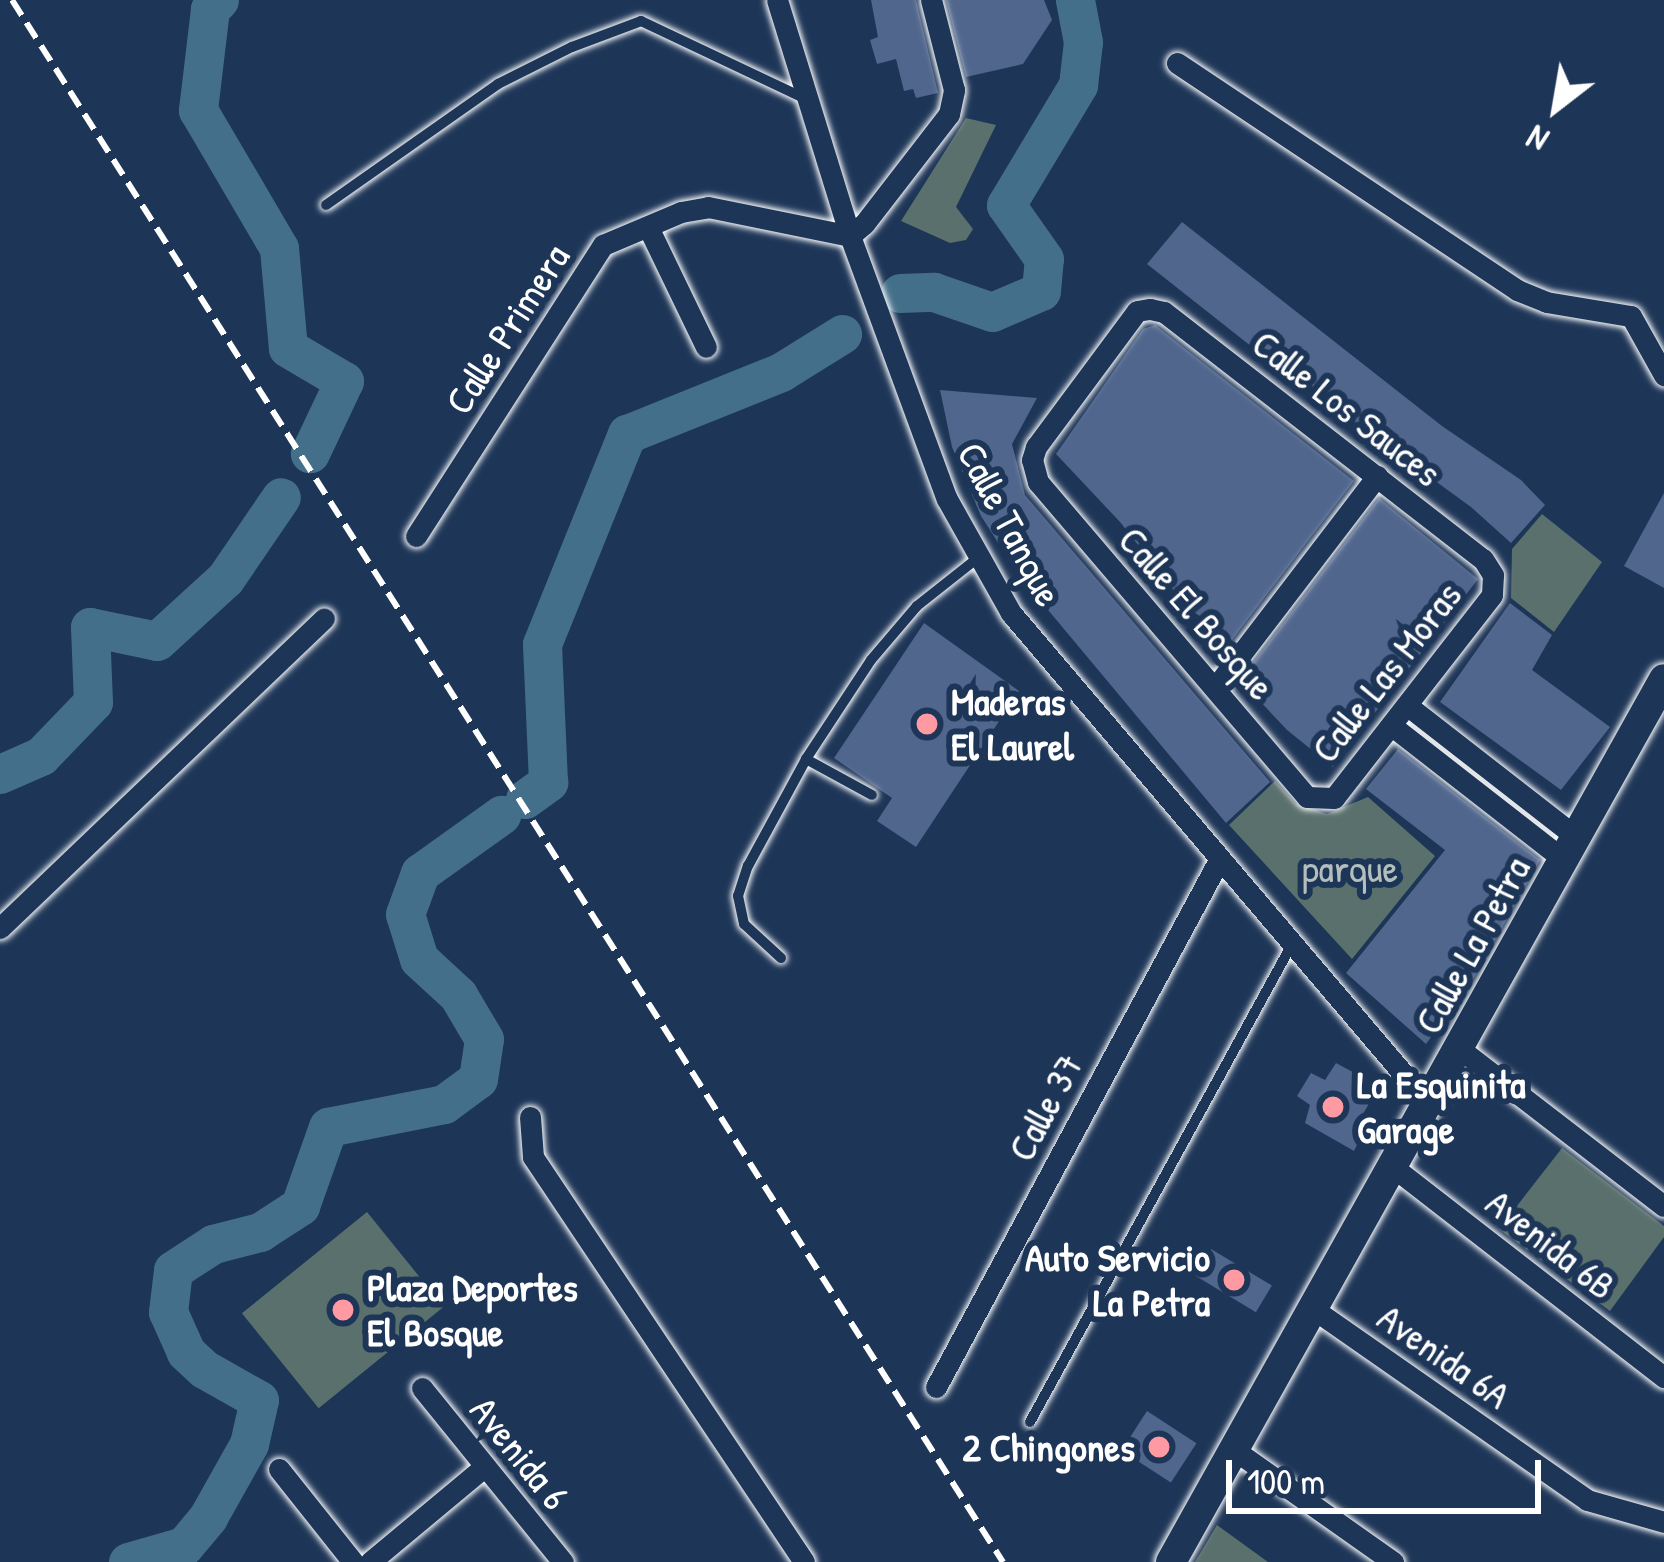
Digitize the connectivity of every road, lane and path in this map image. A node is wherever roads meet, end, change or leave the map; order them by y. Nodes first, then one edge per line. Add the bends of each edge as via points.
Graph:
1 (777, 0) edge
2 (931, 0) edge
3 (1177, 63) dead end
4 (807, 99) junction
5 (326, 205) dead end
6 (648, 227) junction
7 (850, 236) junction
8 (706, 347) dead end
9 (1664, 375) edge
10 (1032, 460) joint
11 (1377, 476) junction
12 (416, 536) dead end
13 (980, 557) junction
14 (1493, 575) joint
15 (324, 618) dead end
16 (1664, 679) edge
17 (1215, 688) junction
18 (1408, 706) junction
19 (1392, 726) junction
20 (806, 760) junction
21 (872, 795) dead end
22 (1321, 802) joint
23 (1569, 848) junction
24 (1218, 862) junction
25 (0, 928) edge
26 (1291, 946) junction
27 (781, 958) dead end
28 (1460, 1049) junction
29 (1429, 1104) junction
30 (530, 1117) dead end
31 (1393, 1167) junction
32 (1664, 1206) edge
33 (1312, 1308) junction
34 (1664, 1377) edge
35 (936, 1387) dead end
36 (422, 1388) dead end
37 (1030, 1422) dead end
38 (1233, 1449) junction
39 (484, 1467) junction
40 (279, 1468) dead end
41 (1664, 1522) edge
42 (353, 1562) edge
43 (370, 1562) edge
44 (563, 1562) edge
45 (804, 1562) edge
46 (1171, 1562) edge
47 (1393, 1562) edge

1 - 4 street, Calle Tanque
2 - 7 street via 954,90 949,114
3 - 9 street via 1517,290 1631,316
4 - 5 lane via 641,21 498,84
4 - 7 street, Calle Tanque
6 - 7 street, Calle Primera via 708,207
6 - 8 street
6 - 12 street, Calle Primera via 603,244
7 - 13 street, Calle Tanque via 947,499
10 - 11 street, Calle Los Sauces via 1137,311 1150,309
10 - 17 street, Calle El Bosque via 1038,482
11 - 14 street, Calle Los Sauces via 1484,559
11 - 17 street
13 - 20 lane via 917,606
13 - 24 street, Calle Tanque via 1011,613
14 - 18 street, Calle Las Moras via 1492,596
15 - 25 street
16 - 23 street, Calle La Petra
17 - 22 street, Calle El Bosque via 1307,796
18 - 19 street, Calle Las Moras
18 - 23 street
19 - 22 street, Calle Las Moras via 1334,798
19 - 23 street
20 - 21 lane
20 - 27 lane via 738,896 744,924
23 - 28 street, Calle La Petra
24 - 26 street, Calle Tanque
24 - 35 street, Calle 37
26 - 29 street, Calle Tanque
26 - 37 lane
28 - 29 street, Calle La Petra
28 - 32 street
29 - 31 street, Calle La Petra
30 - 45 street via 533,1157
31 - 33 street, Calle La Petra
31 - 34 street, Avenida 6B
33 - 38 street, Calle La Petra
33 - 41 street, Avenida 6A via 1587,1500
36 - 39 street, Avenida 6
38 - 46 street, Calle La Petra
38 - 47 street
39 - 43 street
39 - 44 street, Avenida 6
40 - 42 street

